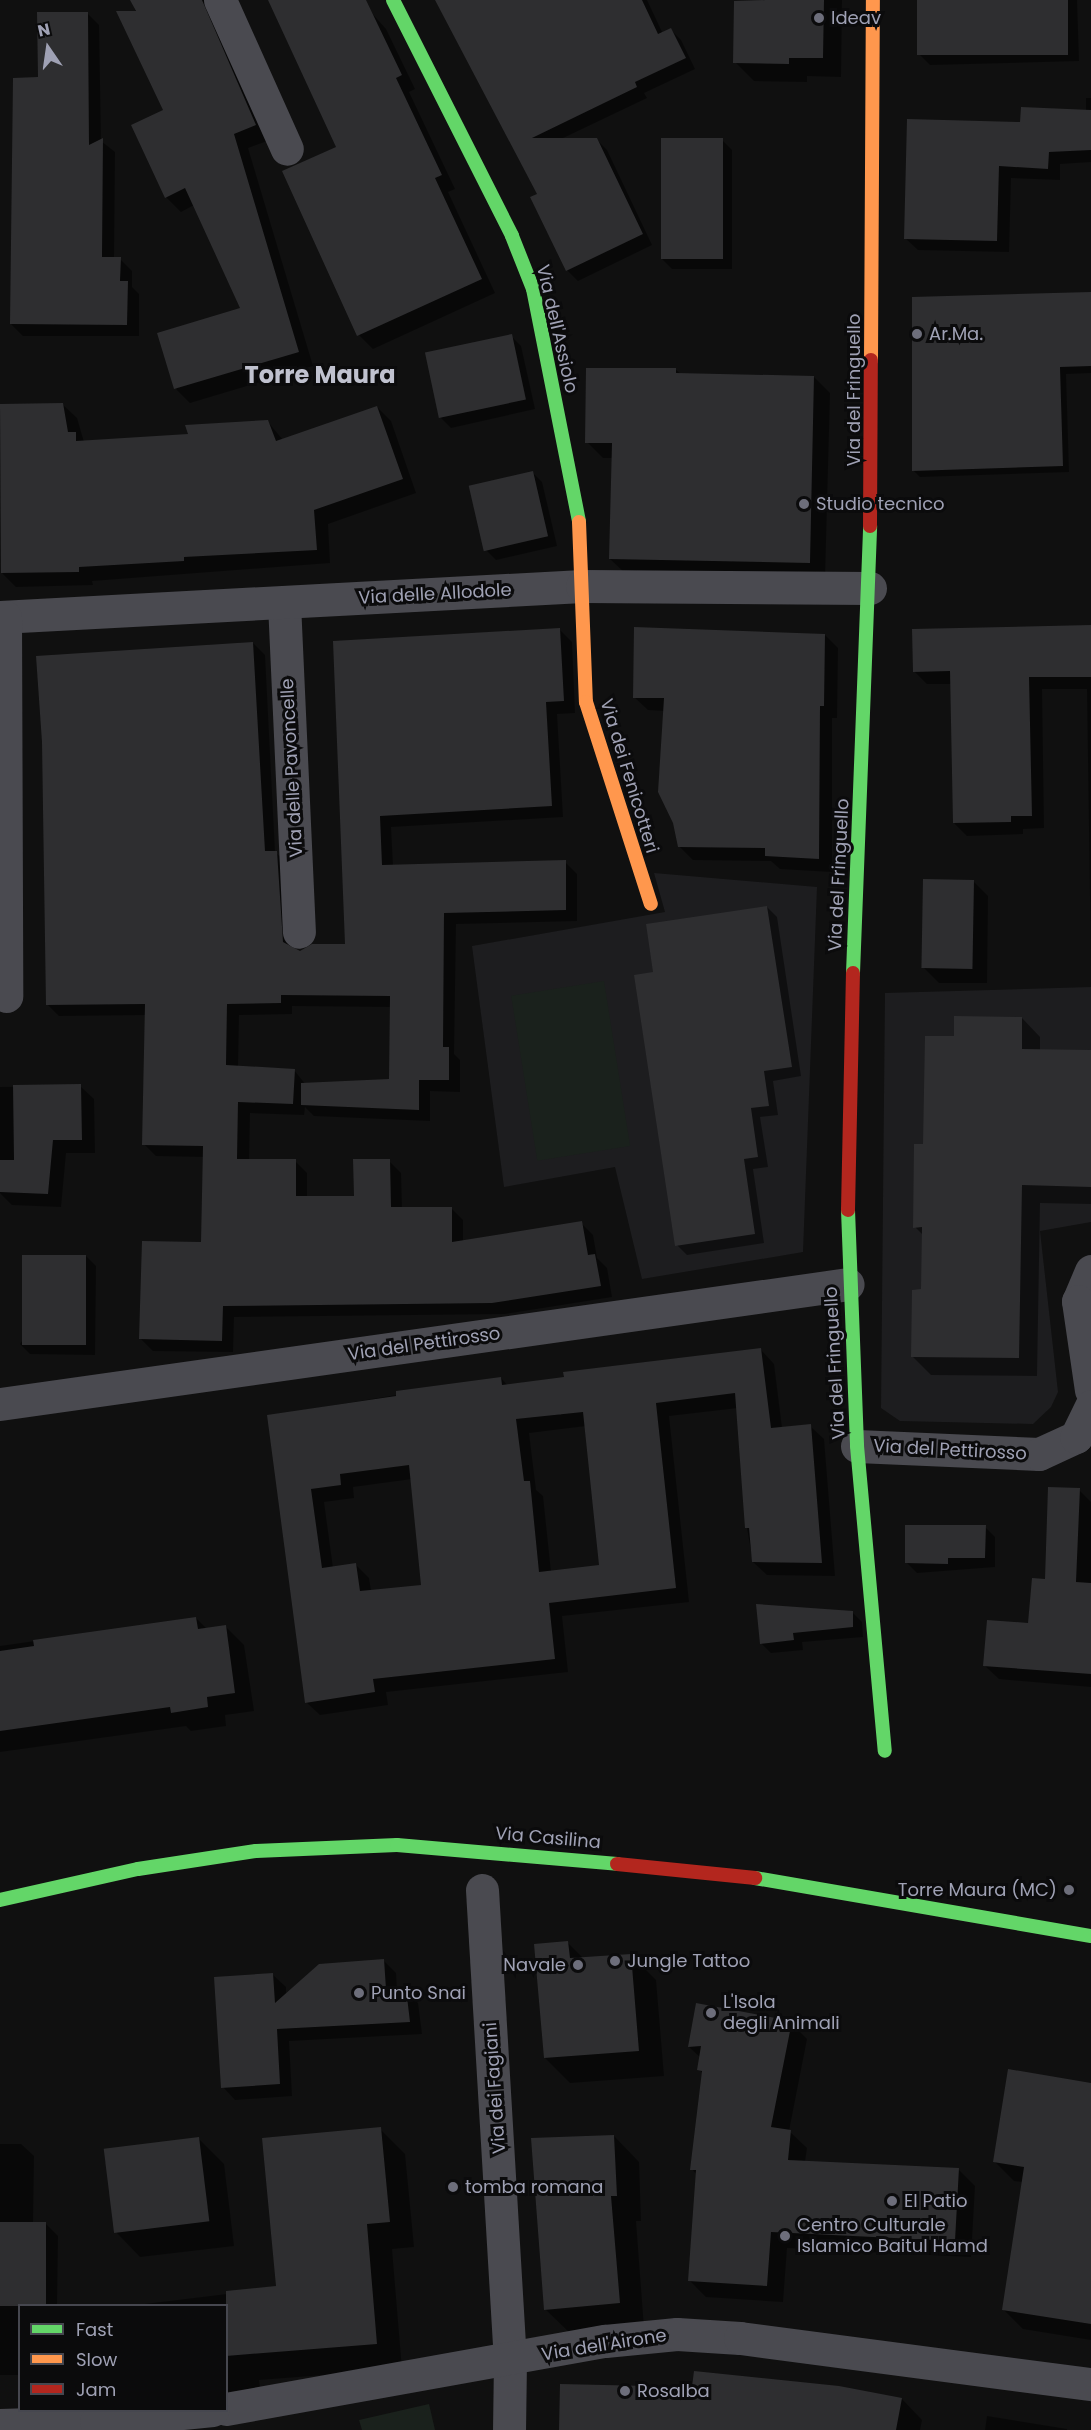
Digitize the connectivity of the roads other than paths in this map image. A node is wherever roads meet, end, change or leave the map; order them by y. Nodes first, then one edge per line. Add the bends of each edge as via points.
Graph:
1 (220, 0) edge
2 (393, 0) edge
3 (873, 0) edge
4 (287, 149) dead end
5 (582, 586) junction
6 (870, 588) junction
7 (284, 603) junction
8 (2, 617) edge
9 (651, 904) dead end
10 (299, 932) dead end
11 (6, 996) dead end
12 (1091, 1271) edge
13 (849, 1284) junction
14 (1091, 1390) edge
15 (0, 1404) edge
16 (1091, 1406) edge
17 (857, 1446) junction
18 (885, 1751) dead end
19 (482, 1890) dead end
20 (0, 1900) edge
21 (1091, 1936) edge
22 (510, 2360) junction
23 (1091, 2384) edge
24 (228, 2409) edge
25 (193, 2412) edge
26 (0, 2425) edge
27 (509, 2430) edge

1 - 4 street
2 - 5 street, Via dell'Assiolo via 512,236 531,282 577,501
3 - 6 street, Via del Fringuello
5 - 6 street, Via delle Allodole
5 - 7 street, Via delle Allodole
5 - 9 street, Via dei Fenicotteri via 582,663 591,726
6 - 13 street, Via del Fringuello via 848,1082
7 - 8 street, Via delle Allodole
7 - 10 street, Via delle Pavoncelle
8 - 11 street
12 - 14 street via 1078,1301
13 - 15 street, Via del Pettirosso
13 - 17 street, Via del Fringuello
16 - 17 street, Via del Pettirosso via 1076,1437 1039,1454
17 - 18 street, Via del Fringuello
19 - 22 street, Via dei Fagiani
20 - 21 street, Via Casilina via 138,1869 255,1851 397,1845 733,1874
22 - 23 street, Via dell'Airone via 642,2336 706,2335
22 - 24 street, Via dell'Airone
22 - 27 street, Via dei Fagiani
25 - 26 street via 96,2422

